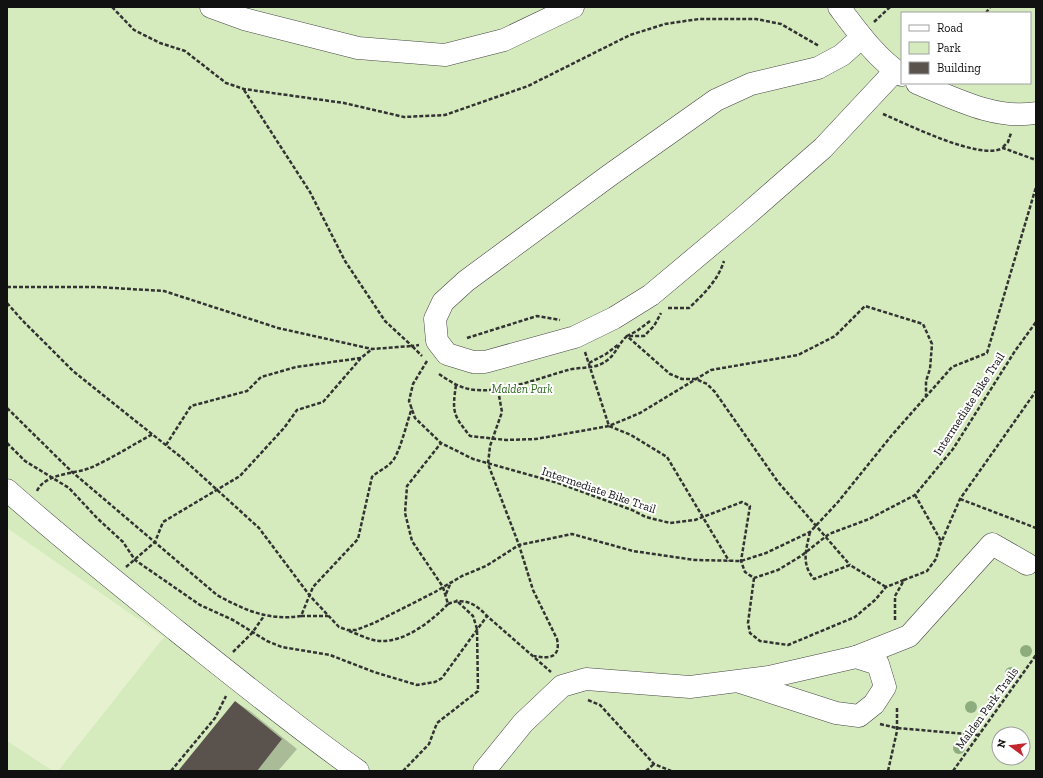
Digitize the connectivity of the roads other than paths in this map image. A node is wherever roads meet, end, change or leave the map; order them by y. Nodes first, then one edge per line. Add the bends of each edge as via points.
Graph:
1 (211, 7) edge
2 (573, 7) edge
3 (839, 7) edge
4 (862, 37) junction
5 (898, 73) edge
6 (919, 84) edge
7 (1036, 113) edge
8 (7, 490) edge
9 (1026, 564) dead end
10 (856, 657) junction
11 (737, 682) junction
12 (358, 771) edge
13 (484, 771) edge

1 - 2 lane via 244,19 358,48 445,55 504,40
3 - 4 lane
4 - 5 lane
4 - 5 lane via 842,55 818,68 751,84 716,100 610,175 443,302 435,319 437,341 447,354 472,362 485,362 579,335 614,318 651,295 743,218 823,148
6 - 7 lane via 971,105 1008,114
8 - 12 lane via 227,672
9 - 10 lane via 992,544 908,636
10 - 11 lane
10 - 11 lane via 878,664 884,687 874,704 859,716 836,714
11 - 13 lane via 690,687 586,679 562,686 524,723

